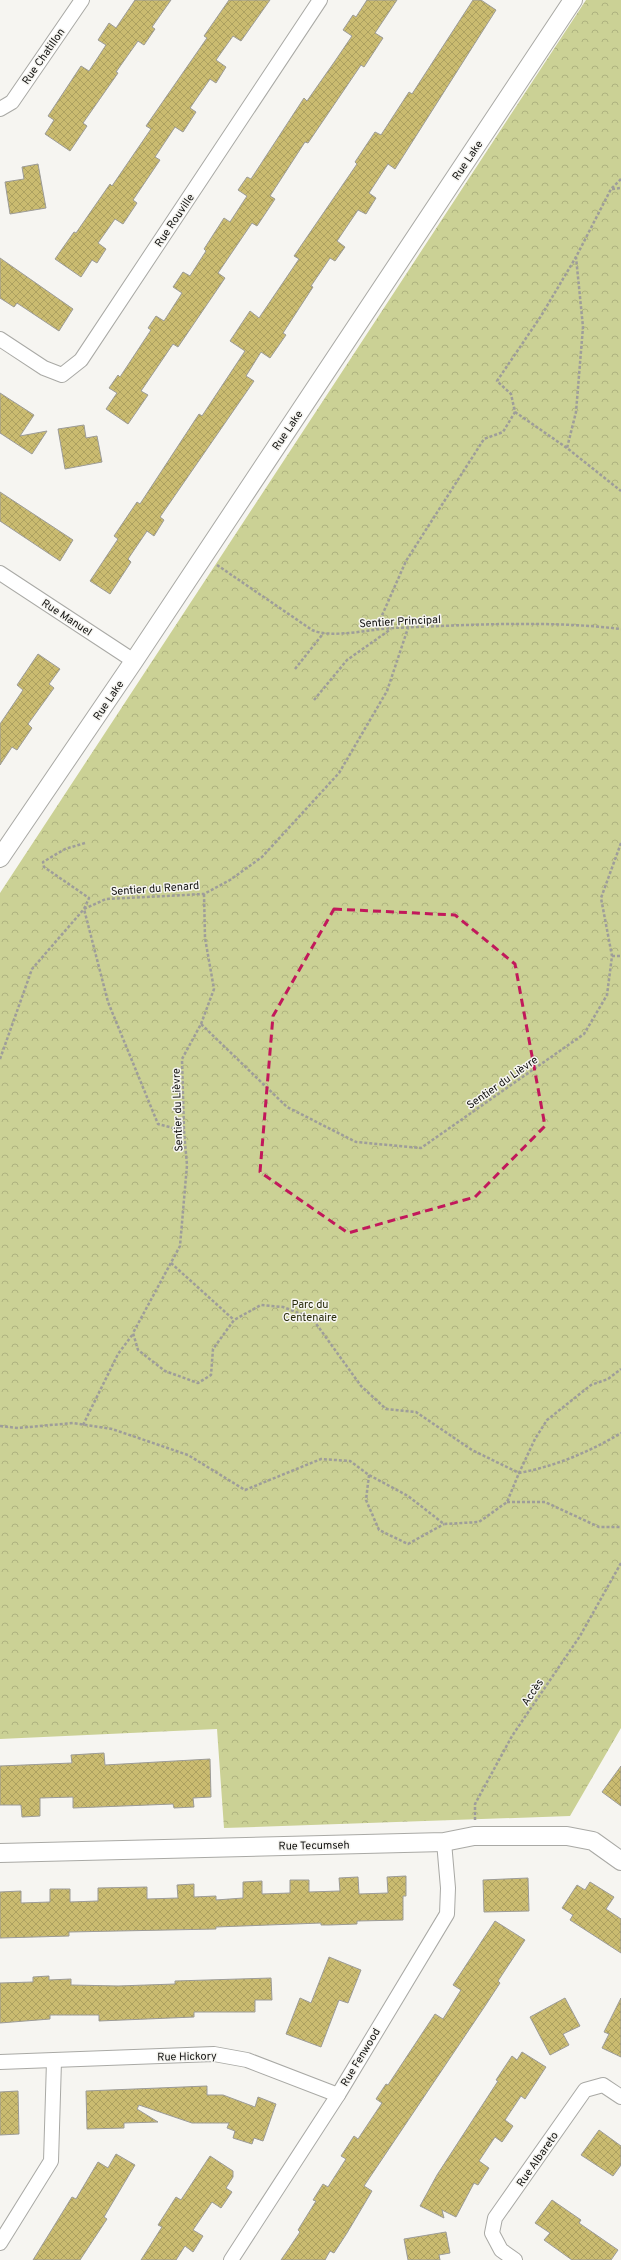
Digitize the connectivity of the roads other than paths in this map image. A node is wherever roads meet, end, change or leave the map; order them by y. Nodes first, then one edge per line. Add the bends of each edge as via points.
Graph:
1 (82, 0) edge
2 (320, 0) edge
3 (573, 0) edge
4 (0, 109) edge
5 (0, 339) edge
6 (0, 573) edge
7 (134, 661) junction
8 (0, 858) edge
9 (444, 1842) junction
10 (0, 1853) edge
11 (621, 1861) edge
12 (54, 2061) junction
13 (0, 2062) edge
14 (338, 2094) junction
15 (621, 2097) edge
16 (0, 2243) edge
17 (231, 2260) edge
18 (515, 2260) edge

1 - 4 street, Rue Chatillon via 12,102
2 - 5 street, Rue Rouville via 81,360 62,375 44,368
3 - 7 street, Rue Lake
6 - 7 street, Rue Manuel
7 - 8 street, Rue Lake
9 - 10 street, Rue Tecumseh
9 - 11 street, Rue Tecumseh via 474,1836 567,1836 593,1841
9 - 14 street, Rue Fenwood via 448,1914
12 - 13 street, Rue Hickory
12 - 14 street, Rue Hickory via 214,2054 247,2060
12 - 16 street via 51,2161
14 - 17 street, Rue Fenwood
15 - 18 street, Rue Albareto via 603,2085 585,2090 495,2218 492,2233 501,2250

